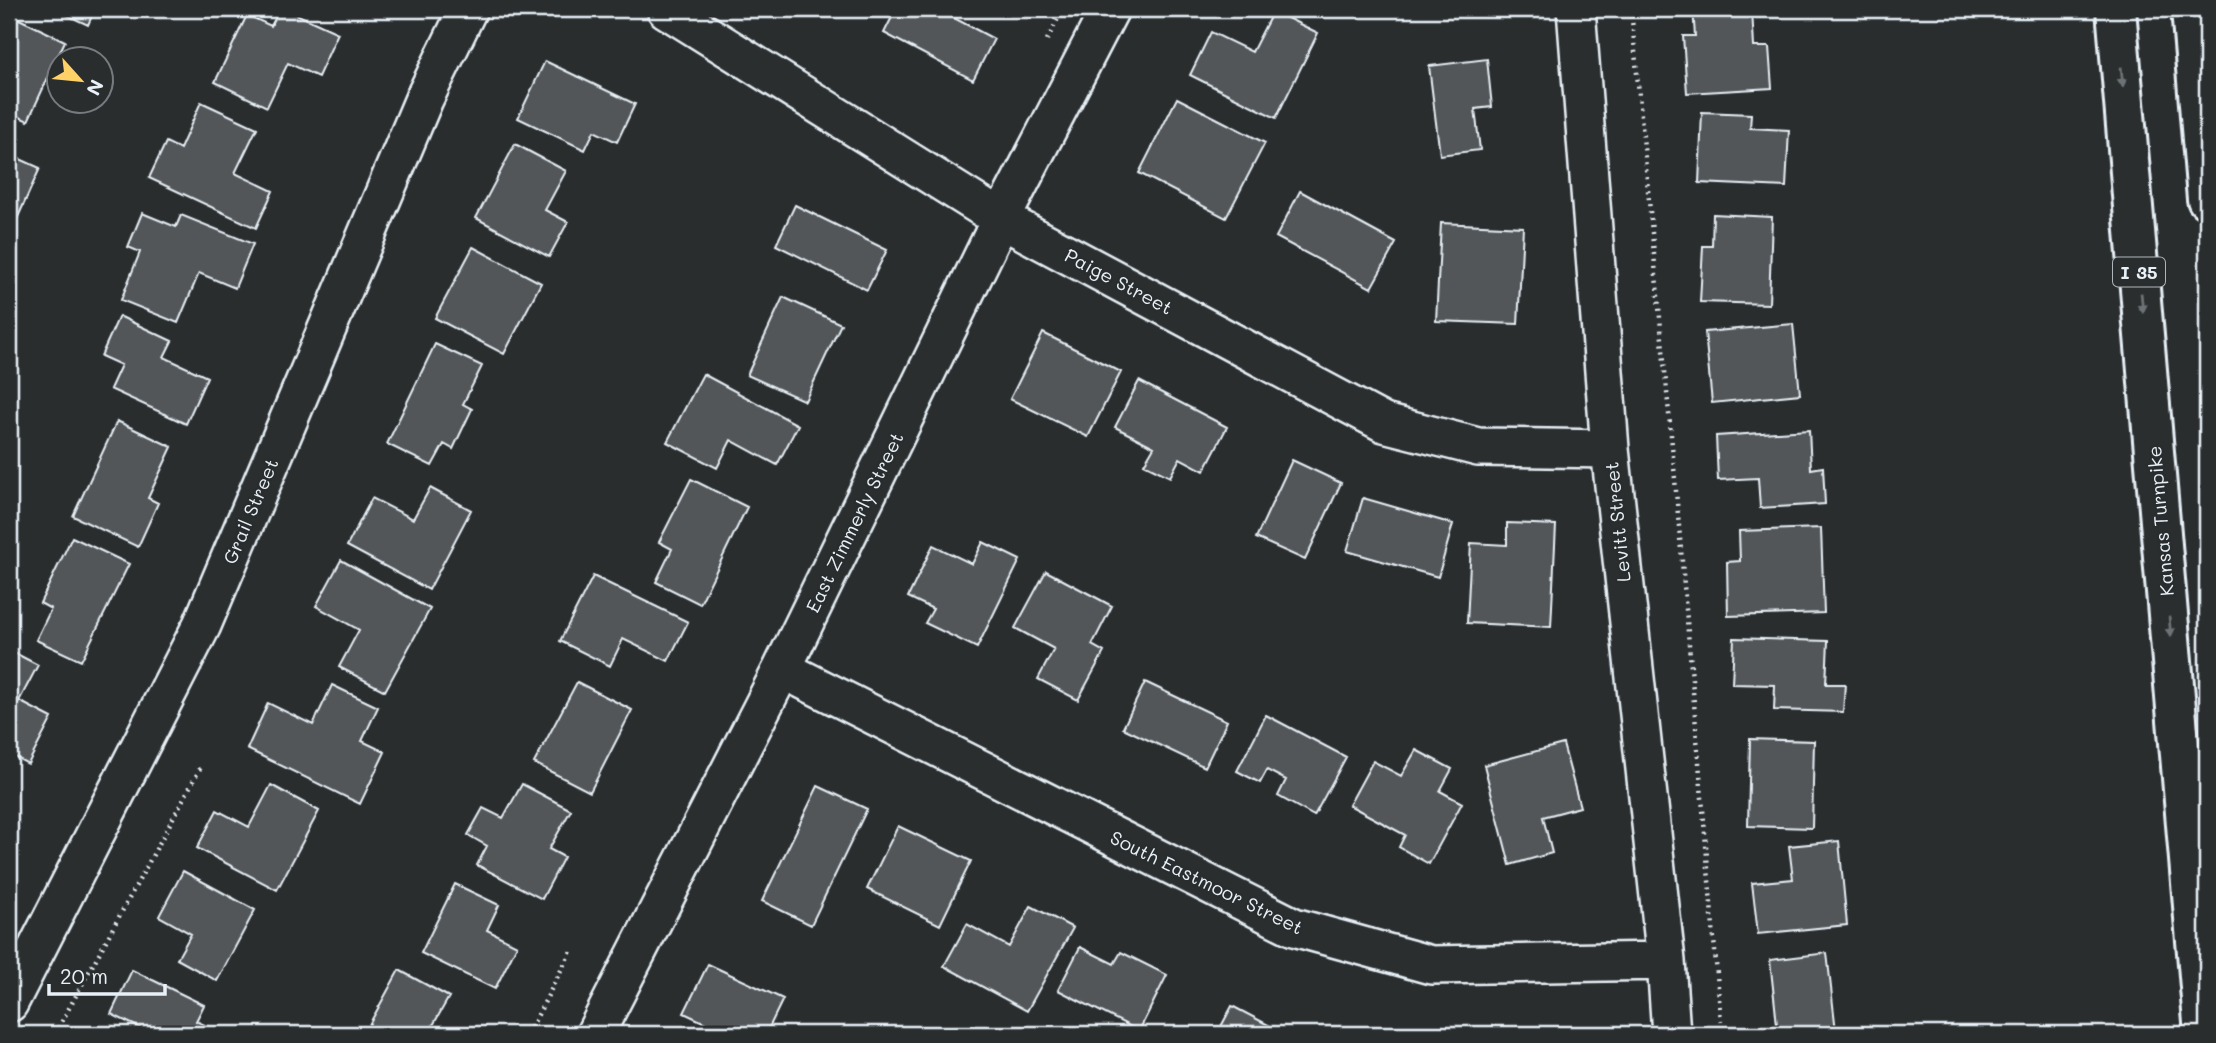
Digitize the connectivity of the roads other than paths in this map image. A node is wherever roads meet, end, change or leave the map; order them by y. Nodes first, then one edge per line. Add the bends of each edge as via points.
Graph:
1 (468, 9) edge
2 (666, 9) edge
3 (1110, 9) edge
4 (1576, 9) edge
5 (2116, 9) edge
6 (2191, 9) edge
7 (2207, 199) edge
8 (1001, 219) junction
9 (1609, 449) junction
10 (782, 669) junction
11 (1666, 961) junction
12 (9, 1003) edge
13 (595, 1034) edge
14 (1671, 1034) edge
15 (2204, 1034) edge

1 - 12 street, Grail Street via 424,99 202,625
2 - 8 street, Paige Street
3 - 8 street, East Zimmerly Street
4 - 9 street, Levitt Street
5 -> 15 highway, Kansas Turnpike / I 35
6 - 7 highway
8 - 9 street, Paige Street via 1384,423 1478,446
8 - 10 street, East Zimmerly Street
9 - 11 street, Levitt Street
10 - 11 street, South Eastmoor Street via 1294,927 1431,965
10 - 13 street, East Zimmerly Street
11 - 14 street, Levitt Street

